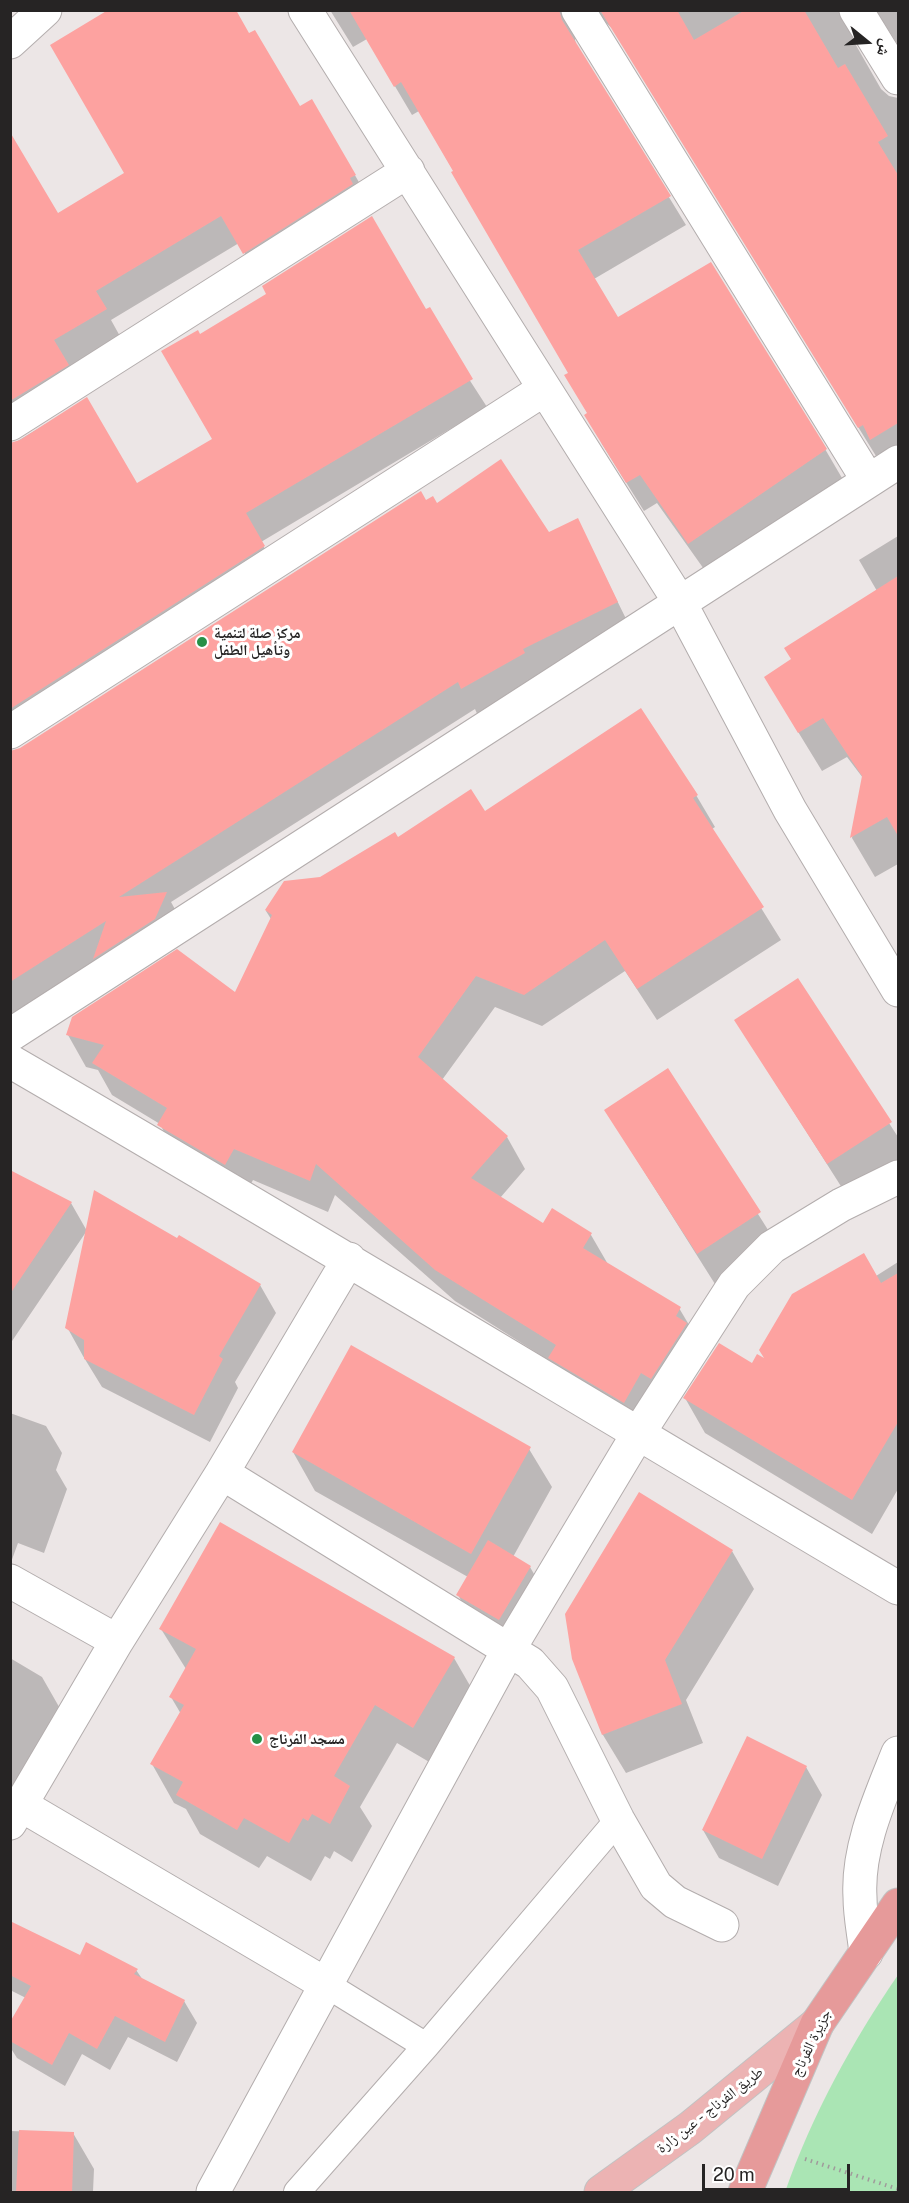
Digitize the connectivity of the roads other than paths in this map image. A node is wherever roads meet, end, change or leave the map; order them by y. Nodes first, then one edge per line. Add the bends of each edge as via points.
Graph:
1 (45, 10) edge
2 (305, 10) edge
3 (578, 10) edge
4 (856, 10) edge
5 (10, 42) edge
6 (898, 78) edge
7 (408, 171) junction
8 (543, 390) junction
9 (10, 424) edge
10 (898, 462) edge
11 (868, 480) junction
12 (679, 601) junction
13 (10, 732) edge
14 (898, 990) edge
15 (10, 1035) edge
16 (10, 1061) edge
17 (898, 1177) edge
18 (349, 1259) junction
19 (638, 1434) junction
20 (222, 1473) junction
21 (10, 1581) edge
22 (898, 1588) edge
23 (117, 1641) junction
24 (509, 1649) junction
25 (898, 1753) edge
26 (16, 1814) edge
27 (618, 1820) junction
28 (898, 1905) edge
29 (722, 1925) dead end
30 (866, 1953) junction
31 (327, 1985) junction
32 (817, 2024) junction
33 (426, 2046) junction
34 (213, 2193) edge
35 (297, 2193) edge
36 (601, 2193) edge
37 (745, 2193) edge

1 - 5 street
2 - 7 street
3 - 11 street
4 - 6 street
7 - 8 street
7 - 9 street
8 - 12 street
8 - 13 street
10 - 11 street
11 - 12 street
12 - 14 street via 789,810
12 - 15 street
16 - 18 street
17 - 19 street via 841,1205 772,1247 734,1285
18 - 19 street
18 - 20 street
19 - 22 street
19 - 24 street
20 - 23 street
20 - 24 street
21 - 23 street
23 - 26 street
24 - 27 street via 530,1663 552,1688
24 - 31 street
25 - 30 street via 865,1848 859,1895
26 - 31 street
27 - 29 street via 664,1895
27 - 33 lane
28 - 30 highway, جزيرة الفرناج
30 - 32 highway, جزيرة الفرناج
31 - 33 lane
31 - 34 street
32 - 36 main road, طريق الفرناج - عين زارة via 690,2128
32 - 37 highway, جزيرة الفرناج
33 - 35 lane

